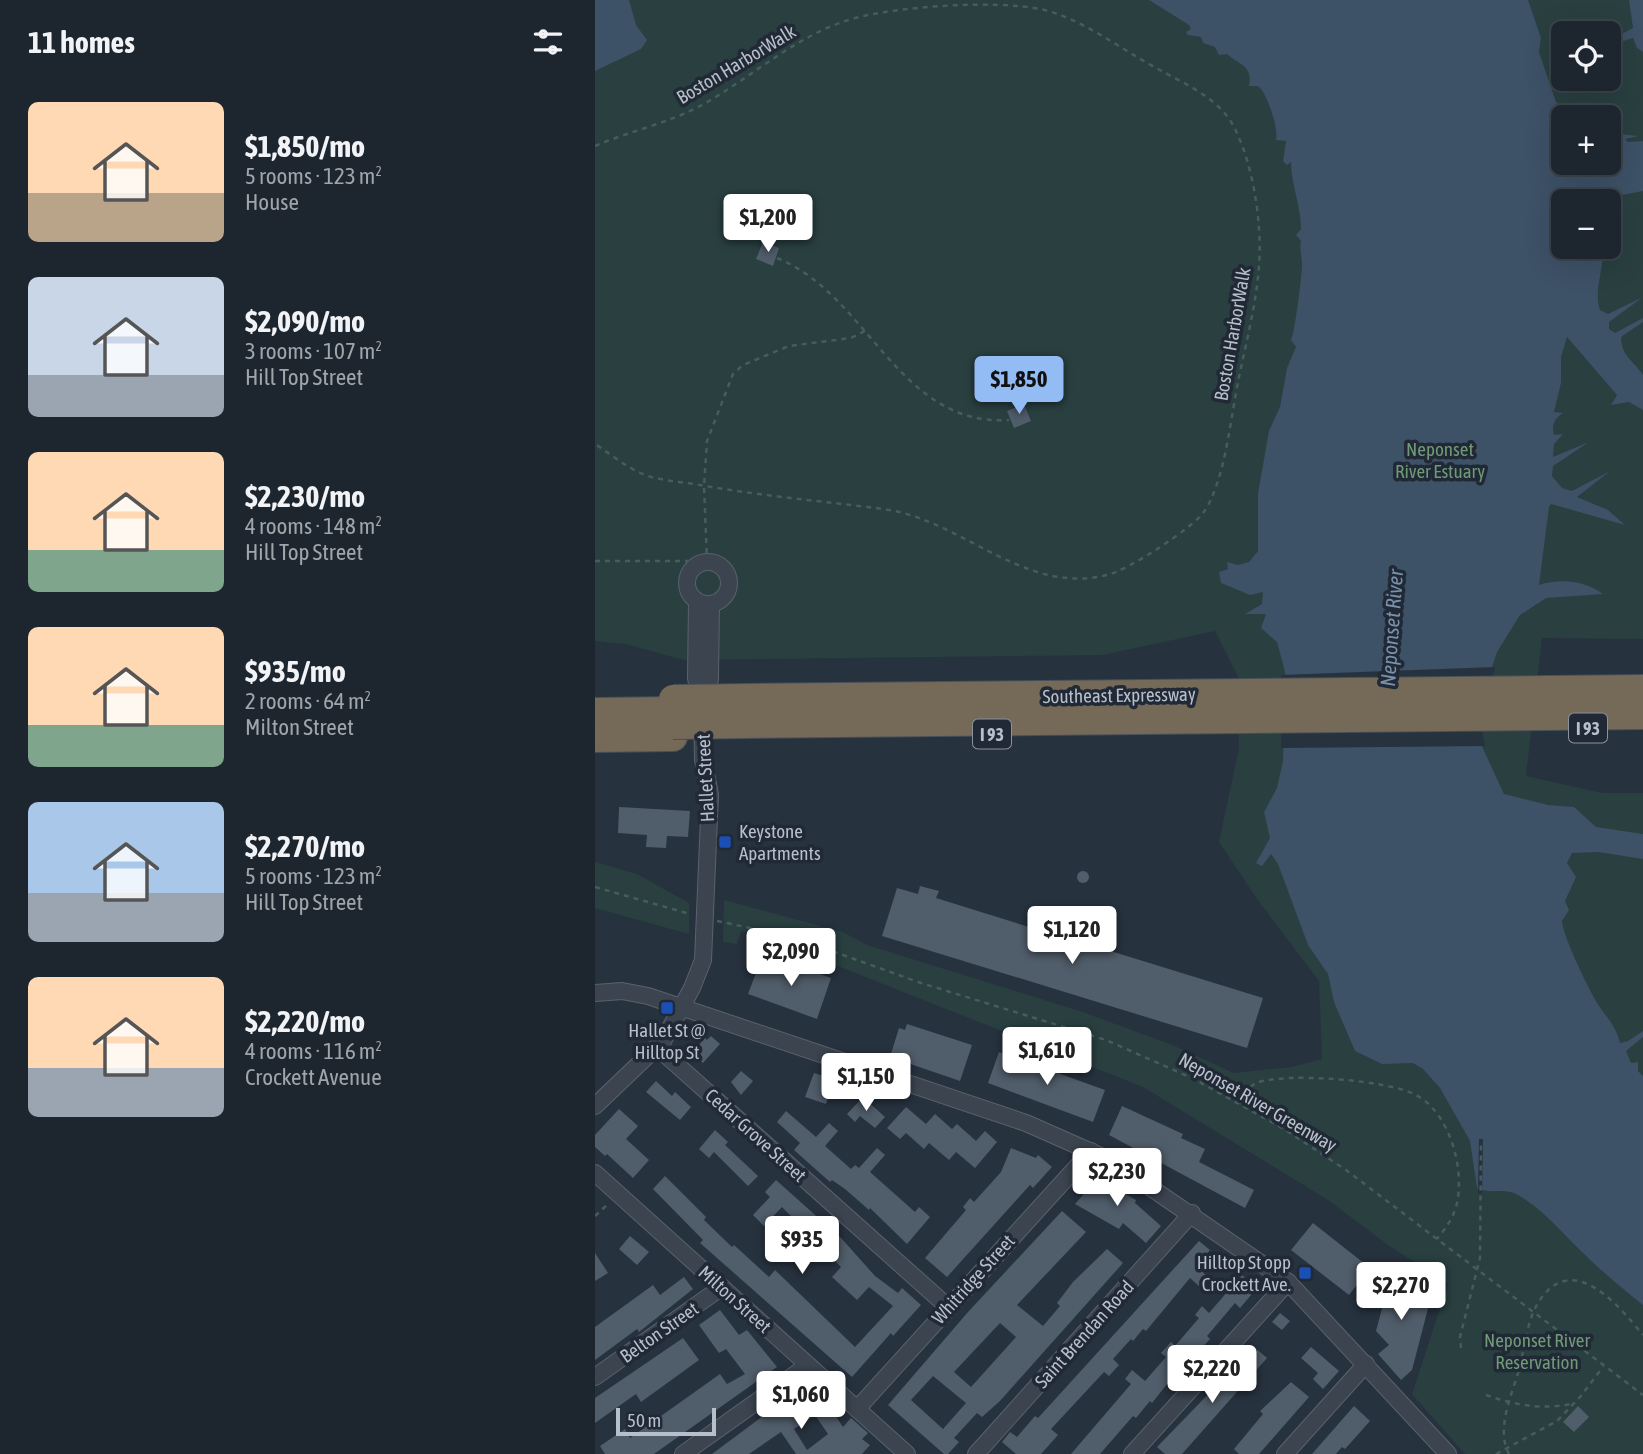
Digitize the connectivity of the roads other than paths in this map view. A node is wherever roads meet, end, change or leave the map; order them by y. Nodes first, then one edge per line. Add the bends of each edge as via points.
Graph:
1 (704, 603) junction
2 (1643, 673) edge
3 (1643, 689) edge
4 (1591, 690) junction
5 (595, 700) edge
6 (1643, 701) edge
7 (1534, 710) junction
8 (595, 712) edge
9 (1238, 713) junction
10 (1643, 715) edge
11 (746, 717) junction
12 (673, 718) junction
13 (595, 725) edge
14 (1643, 727) edge
15 (595, 738) edge
16 (595, 993) edge
17 (681, 1008) junction
18 (658, 1048) junction
19 (595, 1106) edge
20 (1091, 1150) junction
21 (595, 1173) edge
22 (1192, 1213) junction
23 (1288, 1282) junction
24 (722, 1287) junction
25 (948, 1307) junction
26 (1366, 1364) junction
27 (808, 1365) junction
28 (595, 1377) edge
29 (857, 1409) junction
30 (683, 1454) edge
31 (907, 1454) edge
32 (976, 1454) edge
33 (1132, 1454) edge
34 (1285, 1454) edge
35 (1448, 1454) edge

1 - 1 street, Hallet Street via 726,594 730,582 722,567 707,561 695,566 687,577 688,591
1 - 17 street, Hallet Street via 696,678 710,794 706,933 701,967
2 - 4 highway
3 - 4 highway, Southeast Expressway / I 93
4 - 7 highway, Southeast Expressway / I 93
5 - 12 highway, Southeast Expressway / I 93
6 - 7 highway, I 93
7 - 9 highway, Southeast Expressway / I 93
7 - 9 highway, Southeast Expressway / I 93
7 - 10 highway, I 93
7 - 14 highway, Southeast Expressway / I 93
8 - 12 highway, I 93
9 - 11 highway, Southeast Expressway / I 93
9 - 11 highway, Southeast Expressway / I 93
11 - 12 highway, Southeast Expressway / I 93, bridge
11 - 12 highway, Southeast Expressway / I 93
12 - 13 highway, I 93
12 - 15 highway, Southeast Expressway / I 93
16 - 17 street via 631,992
17 - 18 street, Hallet Street
17 - 20 street via 1026,1123
18 - 19 street, Hallet Street
18 - 25 street, Cedar Grove Street
20 - 22 street
20 - 25 street, Whitridge Street
21 - 24 street, Milton Street
22 - 23 street
22 - 32 street, Saint Brendan Road
23 - 26 street
23 - 33 street
24 - 27 street, Milton Street
24 - 28 street, Belton Street
25 - 29 street, Whitridge Street
26 - 34 street
26 - 35 street
27 - 29 street, Milton Street
27 - 30 street
29 - 31 street, Milton Street

